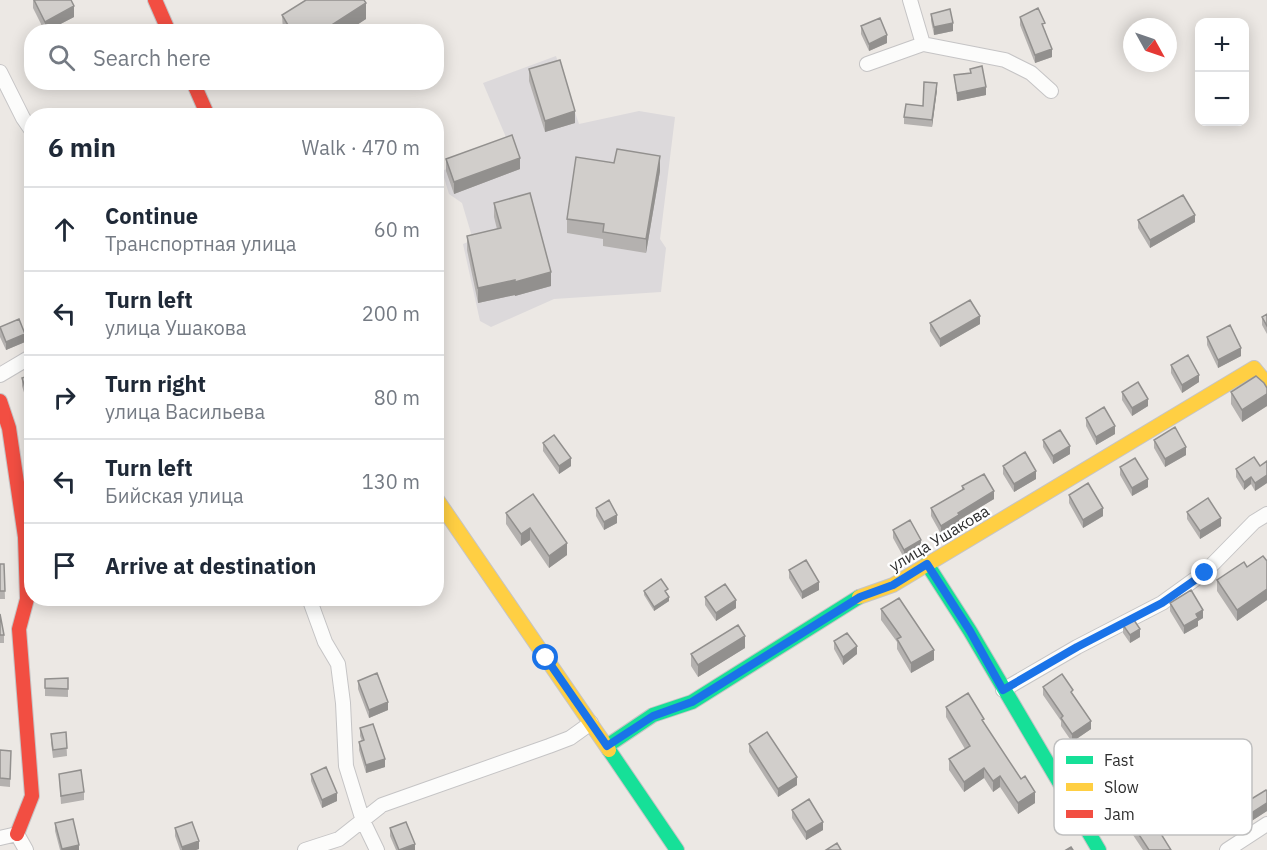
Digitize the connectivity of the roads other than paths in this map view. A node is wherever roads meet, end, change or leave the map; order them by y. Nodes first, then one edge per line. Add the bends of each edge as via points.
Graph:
1 (155, 0) edge
2 (910, 0) edge
3 (166, 24) edge
4 (923, 44) junction
5 (867, 64) dead end
6 (0, 72) edge
7 (197, 90) edge
8 (1051, 91) dead end
9 (204, 108) edge
10 (24, 119) edge
11 (24, 361) edge
12 (0, 375) edge
13 (1267, 384) edge
14 (0, 401) edge
15 (444, 510) edge
16 (1267, 514) edge
17 (24, 530) edge
18 (927, 564) junction
19 (25, 606) edge
20 (312, 606) edge
21 (1003, 690) junction
22 (591, 723) junction
23 (607, 746) junction
24 (1054, 775) edge
25 (363, 821) junction
26 (1267, 824) edge
27 (17, 834) junction
28 (1252, 834) edge
29 (1090, 835) edge
30 (1250, 835) edge
31 (0, 838) edge
32 (26, 850) edge
33 (305, 850) edge
34 (377, 850) edge
35 (677, 850) edge
36 (1099, 850) edge
37 (1227, 850) edge

1 - 3 street
2 - 4 street
4 - 5 street
4 - 8 street via 1005,60 1031,73
6 - 10 street
7 - 9 street
11 - 12 street
13 - 18 street, улица Ушакова via 1254,368
14 - 17 street via 9,428
15 - 22 street
16 - 21 street via 1254,522 1205,573 1162,603
18 - 21 street
18 - 23 street, улица Ушакова via 893,585 860,597 692,702 653,716
19 - 27 street via 19,628 32,796
20 - 25 street via 338,664 346,766
21 - 24 street
22 - 23 street
22 - 25 street via 549,747 382,805
23 - 35 street
25 - 33 street via 339,839
25 - 34 street
26 - 28 street
27 - 31 street
27 - 32 street
29 - 36 street
30 - 37 street

